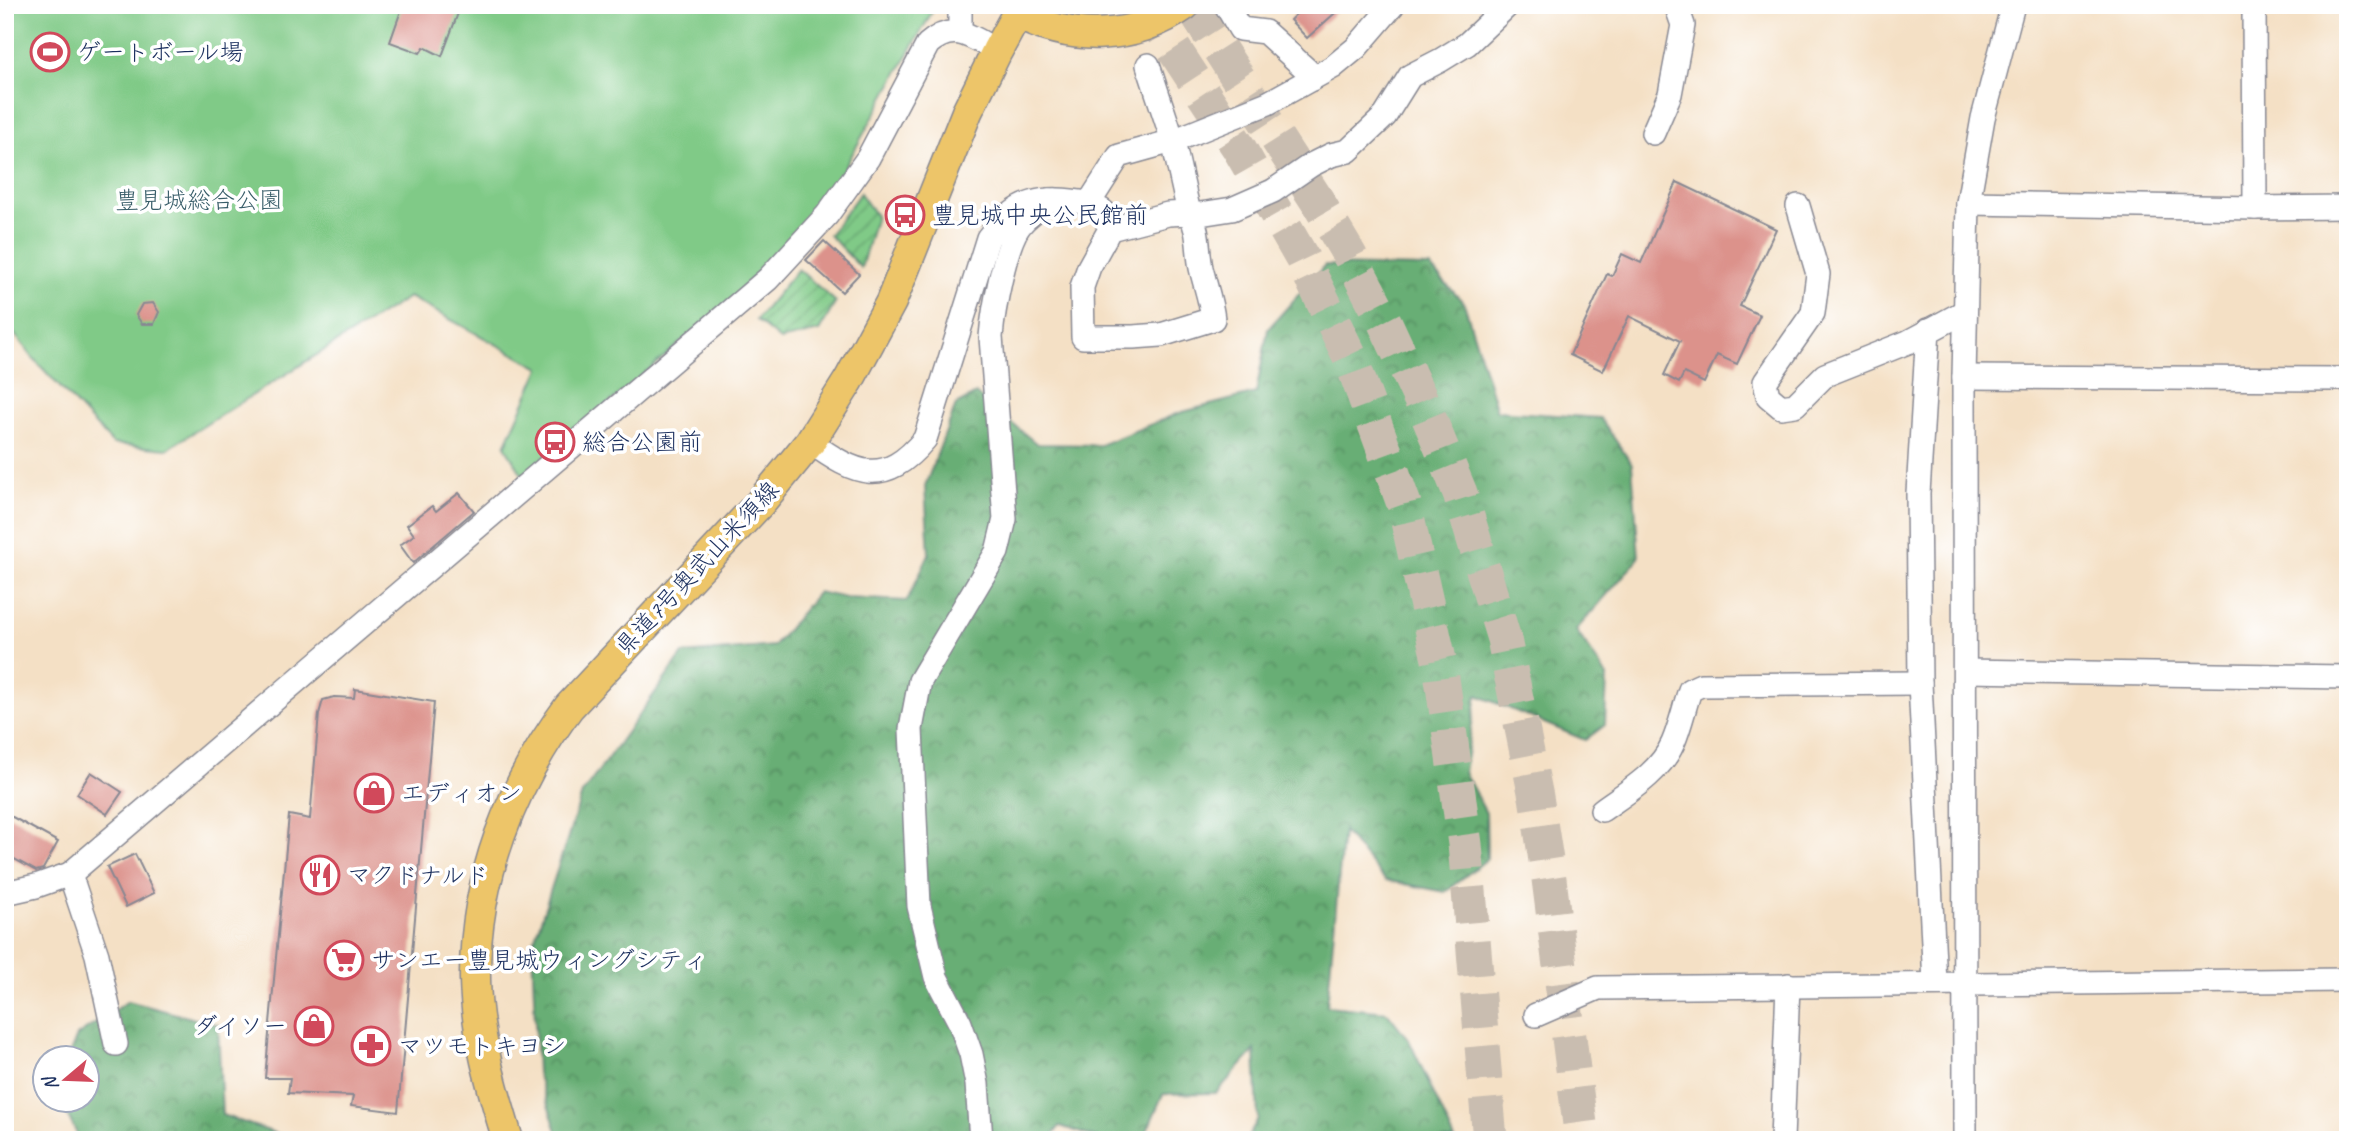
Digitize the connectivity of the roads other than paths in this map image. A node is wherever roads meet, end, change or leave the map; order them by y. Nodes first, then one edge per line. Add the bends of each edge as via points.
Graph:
1 (960, 5) edge
2 (1185, 5) edge
3 (1226, 5) edge
4 (1393, 5) edge
5 (1508, 5) edge
6 (1676, 5) edge
7 (2012, 5) edge
8 (2253, 5) edge
9 (1020, 9) edge
10 (960, 32) junction
11 (997, 51) junction
12 (1148, 65) dead end
13 (1312, 79) junction
14 (1653, 133) dead end
15 (1173, 141) junction
16 (1050, 200) junction
17 (1089, 202) junction
18 (1968, 204) junction
19 (1798, 206) dead end
20 (2348, 207) edge
21 (2255, 208) junction
22 (1189, 212) junction
23 (1110, 229) junction
24 (1964, 312) junction
25 (1928, 330) junction
26 (1964, 377) junction
27 (2348, 379) edge
28 (810, 442) junction
29 (1965, 671) junction
30 (2348, 677) edge
31 (1920, 682) junction
32 (1601, 810) dead end
33 (70, 874) junction
34 (5, 893) edge
35 (2348, 980) edge
36 (1935, 983) junction
37 (1965, 983) junction
38 (1788, 985) junction
39 (1536, 1015) dead end
40 (116, 1044) dead end
41 (508, 1140) edge
42 (981, 1140) edge
43 (1782, 1140) edge
44 (1965, 1140) edge

1 - 10 street
2 - 9 main road, 県道7号奥武山米須線 via 1148,26 1118,33 1062,32 1040,25
3 - 13 street via 1240,29 1265,32 1307,69
4 - 13 street via 1356,48
5 - 22 street via 1467,44 1410,76 1385,116 1348,151 1311,165 1273,191 1232,209
6 - 14 street via 1683,25 1670,94
7 - 18 street via 1983,118
8 - 21 street
9 - 11 main road, 県道7号奥武山米須線
10 - 11 street
10 - 33 street via 944,33 928,44 868,158 827,215 768,279
11 - 28 main road, 県道7号奥武山米須線 via 962,124 891,302
12 - 15 street
13 - 15 street via 1268,103
15 - 17 street via 1119,156
15 - 22 street
16 - 17 street
16 - 28 street via 1033,201 1003,218 988,238 925,439 909,459 886,471 862,471
16 - 42 street via 1019,226 993,316 1004,519 997,552 920,681 911,729 919,906 936,976 971,1054
17 - 23 street via 1103,211
18 - 21 street
18 - 24 street
19 - 25 street via 1818,274 1813,313 1765,382 1768,396 1780,407 1795,405 1825,375
20 - 21 street
22 - 23 street
22 - 23 street via 1213,318 1161,335 1083,337 1082,287
24 - 25 street
24 - 26 street
25 - 31 street via 1918,493
26 - 27 street
26 - 29 street
28 - 41 main road, 県道7号奥武山米須線 via 760,503 569,708 514,799 490,867 475,979 487,1063
29 - 30 street
29 - 37 street
31 - 32 street via 1701,685 1690,691 1672,744 1657,766
31 - 36 street
33 - 34 street
33 - 40 street via 97,955
35 - 37 street
36 - 37 street
36 - 38 street
37 - 44 street
38 - 39 street via 1598,988
38 - 43 street

